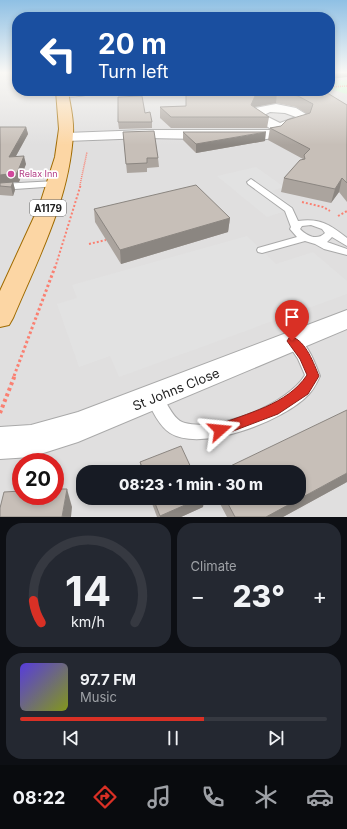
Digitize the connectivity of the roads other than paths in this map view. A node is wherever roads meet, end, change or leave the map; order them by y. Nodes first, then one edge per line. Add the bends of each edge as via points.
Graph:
1 (63, 96) edge
2 (279, 128) edge
3 (66, 138) junction
4 (251, 182) dead end
5 (56, 184) junction
6 (0, 187) edge
7 (289, 210) junction
8 (321, 225) junction
9 (299, 232) junction
10 (316, 240) junction
11 (347, 243) edge
12 (347, 252) edge
13 (0, 318) edge
14 (347, 319) edge
15 (292, 341) junction
16 (154, 398) junction
17 (0, 443) edge

1 - 3 main road, A1179
2 - 3 street via 274,134 260,136 146,134
3 - 5 main road, A1179
4 - 7 lane
5 - 6 lane
5 - 13 main road, A1179
7 - 8 lane
7 - 9 lane
8 - 9 lane via 302,222
8 - 10 lane via 330,233 329,236
8 - 11 lane
9 - 10 lane
10 - 12 lane via 328,247
14 - 15 street, St Johns Close
15 - 16 street, St Johns Close
15 - 16 lane via 304,356 313,376 304,390 273,410 210,433 194,434 177,429
16 - 17 street, St Johns Close via 73,429 16,444

